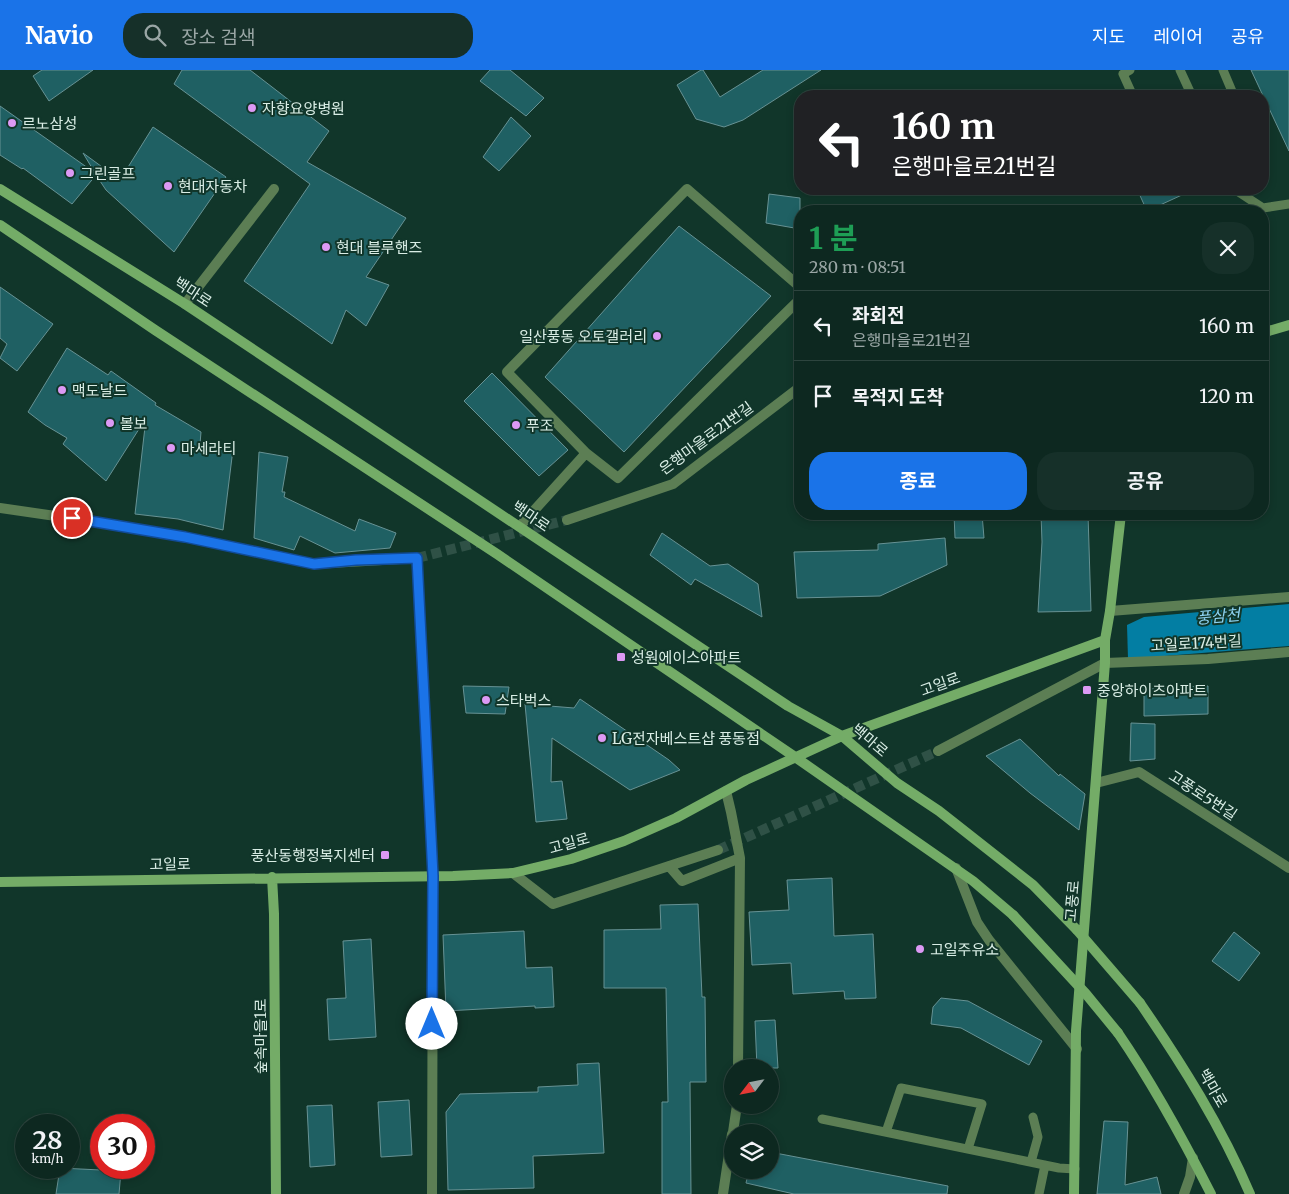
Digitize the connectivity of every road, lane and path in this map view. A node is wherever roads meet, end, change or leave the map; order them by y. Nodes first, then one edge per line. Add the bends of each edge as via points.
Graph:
1 (1130, 70) edge
2 (1180, 70) edge
3 (1223, 70) edge
4 (1130, 90) edge
5 (1189, 90) edge
6 (1231, 90) edge
7 (274, 189) dead end
8 (0, 190) edge
9 (1243, 195) edge
10 (1289, 204) edge
11 (1259, 205) edge
12 (1269, 207) edge
13 (0, 225) edge
14 (794, 282) edge
15 (185, 304) junction
16 (794, 305) edge
17 (1289, 325) edge
18 (1269, 331) edge
19 (794, 392) edge
20 (586, 453) junction
21 (0, 508) edge
22 (568, 520) tunnel mouth
23 (1120, 520) edge
24 (520, 526) junction
25 (1289, 597) edge
26 (1110, 611) junction
27 (1105, 640) junction
28 (1289, 652) edge
29 (1105, 662) junction
30 (842, 736) junction
31 (938, 751) tunnel mouth
32 (795, 757) junction
33 (1096, 783) junction
34 (726, 791) junction
35 (718, 850) tunnel mouth
36 (740, 858) junction
37 (670, 866) junction
38 (956, 868) junction
39 (1289, 868) edge
40 (513, 873) junction
41 (433, 876) junction
42 (272, 877) junction
43 (0, 882) edge
44 (1077, 1050) junction
45 (738, 1059) edge
46 (1034, 1116) dead end
47 (822, 1119) dead end
48 (886, 1132) junction
49 (968, 1149) junction
50 (1193, 1158) junction
51 (1031, 1162) junction
52 (1045, 1165) junction
53 (1075, 1169) junction
54 (725, 1179) edge
55 (276, 1194) edge
56 (432, 1194) edge
57 (723, 1194) edge
58 (1039, 1194) edge
59 (1074, 1194) edge
60 (1184, 1194) edge
61 (1211, 1194) edge
62 (1250, 1194) edge

1 - 4 lane via 1123,74
2 - 5 lane
3 - 6 lane
7 - 15 street
8 - 15 main road, 백마로
9 - 11 lane
10 - 12 lane
13 - 32 main road via 497,554
14 - 20 street via 687,189 507,372
15 - 24 main road, 백마로
16 - 20 street via 618,478
17 - 18 main road
19 - 22 street, 은행마을로21번길 via 673,484
20 - 24 street
21 - 41 street via 175,536 314,564 417,558
23 - 26 main road
24 - 30 main road, 백마로 via 788,706
25 - 26 street
26 - 27 main road, 고풍로
27 - 29 main road, 고풍로
27 - 30 main road, 고일로
28 - 29 street, 고일로174번길 via 1208,659
29 - 31 street
29 - 33 main road, 고풍로
30 - 32 main road, 고일로
30 - 62 main road, 백마로, bridge via 898,783 1033,885 1077,930 1140,1003 1193,1081
32 - 34 main road, 고일로
32 - 38 main road
33 - 39 street, 고풍로5번길 via 1139,772
33 - 44 main road, 고풍로
34 - 36 street
34 - 40 main road, 고일로 via 624,841 571,859
35 - 37 street
36 - 37 street via 682,881
36 - 45 street
37 - 40 street via 553,904
38 - 44 street via 988,940
38 - 50 main road, bridge via 1013,915 1118,1033 1142,1068
40 - 41 main road, 고일로
41 - 42 main road, 고일로
41 - 56 street
42 - 43 main road, 고일로
42 - 55 main road, 숲속마을1로
44 - 53 main road, 고풍로
46 - 51 lane via 1038,1137
47 - 48 lane
48 - 49 lane
48 - 49 lane via 901,1088 982,1104
49 - 51 lane
50 - 60 street
50 - 61 main road
51 - 52 lane
52 - 53 lane
52 - 58 lane
53 - 59 main road, 고풍로
54 - 57 street

